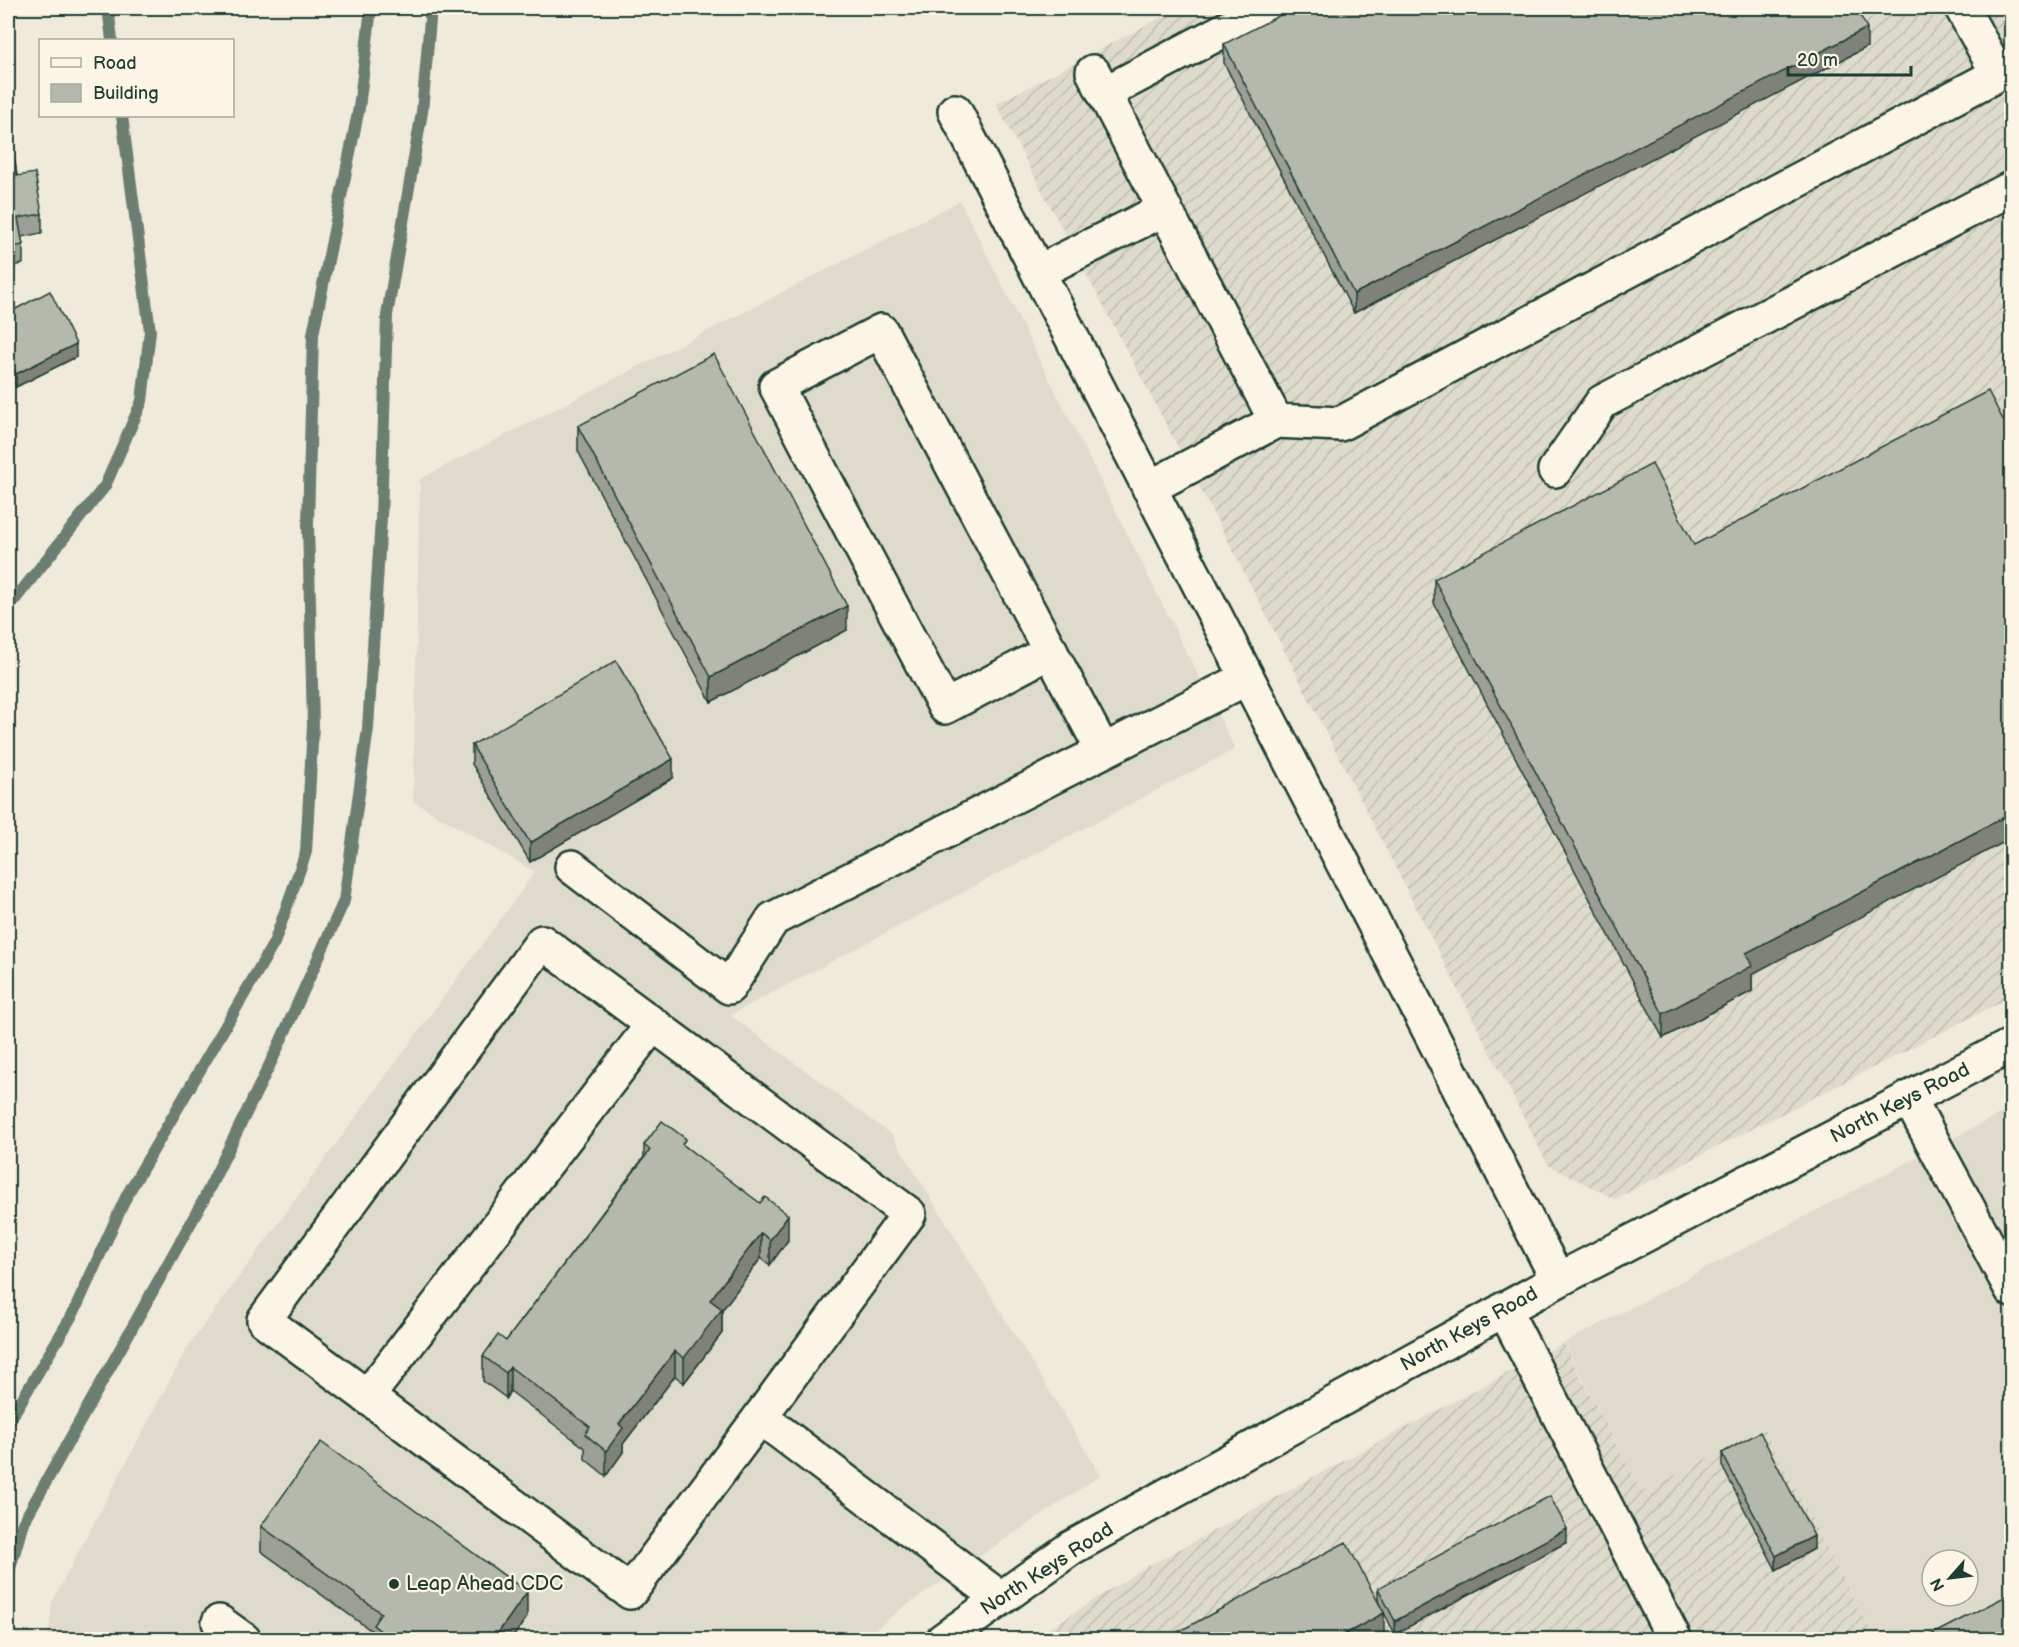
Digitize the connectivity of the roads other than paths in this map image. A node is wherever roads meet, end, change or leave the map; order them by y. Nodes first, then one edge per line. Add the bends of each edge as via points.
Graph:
1 (1266, 8) edge
2 (1962, 8) edge
3 (955, 111) dead end
4 (2012, 188) edge
5 (1165, 209) junction
6 (1038, 272) junction
7 (1276, 421) junction
8 (1555, 470) dead end
9 (1149, 488) junction
10 (1051, 651) junction
11 (1247, 678) junction
12 (1103, 752) junction
13 (572, 867) dead end
14 (652, 1024) junction
15 (2012, 1045) edge
16 (1909, 1098) junction
17 (1558, 1280) junction
18 (2012, 1290) edge
19 (1504, 1309) junction
20 (367, 1397) junction
21 (760, 1417) junction
22 (1000, 1598) junction
23 (943, 1640) edge
24 (1675, 1640) edge

1 - 5 street via 1099,83
2 - 7 street via 1998,74 1340,424
3 - 6 street
4 - 8 street via 1602,402
5 - 6 street
5 - 7 street
6 - 9 street
7 - 9 street
9 - 11 street
10 - 10 street via 881,331 776,386 945,706
10 - 12 street
11 - 12 street
11 - 17 street
12 - 13 street via 773,919 729,987
14 - 20 street
14 - 20 street via 542,942 264,1320
14 - 21 street via 909,1214
15 - 16 street, North Keys Road
16 - 17 street, North Keys Road
16 - 18 street
17 - 19 street, North Keys Road
19 - 22 street, North Keys Road via 1071,1548
19 - 24 street
20 - 21 street via 630,1592
21 - 22 street
22 - 23 street, North Keys Road

